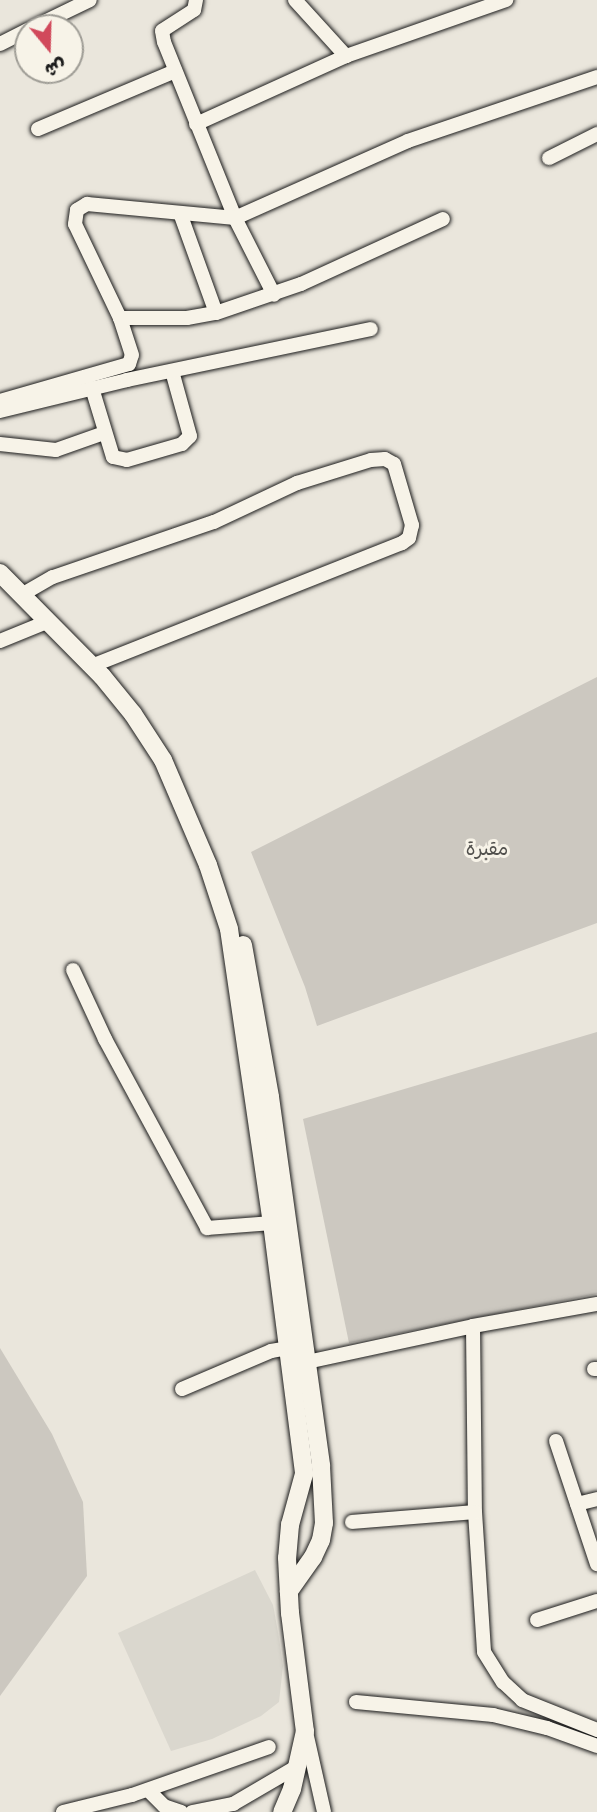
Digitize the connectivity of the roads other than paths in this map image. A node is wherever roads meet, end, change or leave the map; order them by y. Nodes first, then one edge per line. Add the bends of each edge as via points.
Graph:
1 (90, 0) edge
2 (196, 0) edge
3 (295, 0) edge
4 (506, 0) edge
5 (61, 14) edge
6 (346, 56) junction
7 (175, 71) junction
8 (597, 77) edge
9 (196, 124) junction
10 (38, 129) dead end
11 (597, 134) edge
12 (549, 158) dead end
13 (180, 213) junction
14 (235, 218) junction
15 (443, 219) dead end
16 (274, 295) junction
17 (216, 313) junction
18 (120, 318) junction
19 (371, 329) dead end
20 (172, 371) junction
21 (92, 388) junction
22 (0, 401) edge
23 (0, 411) edge
24 (104, 433) junction
25 (0, 444) edge
26 (0, 573) edge
27 (23, 594) junction
28 (49, 621) junction
29 (0, 641) edge
30 (92, 666) junction
31 (229, 929) junction
32 (73, 970) dead end
33 (272, 1223) junction
34 (597, 1304) edge
35 (472, 1326) junction
36 (288, 1348) junction
37 (307, 1362) junction
38 (182, 1389) dead end
39 (556, 1441) dead end
40 (321, 1466) junction
41 (304, 1474) junction
42 (597, 1499) edge
43 (577, 1504) junction
44 (475, 1512) junction
45 (352, 1522) dead end
46 (597, 1564) edge
47 (289, 1591) junction
48 (597, 1601) edge
49 (537, 1619) dead end
50 (356, 1702) dead end
51 (597, 1730) edge
52 (305, 1731) junction
53 (597, 1746) edge
54 (269, 1747) dead end
55 (298, 1766) junction
56 (148, 1790) junction
57 (63, 1812) edge
58 (181, 1812) edge
59 (192, 1812) edge
60 (282, 1812) edge
61 (324, 1812) edge

1 - 5 street
2 - 7 street via 194,10 162,31
3 - 6 street
4 - 6 street
6 - 9 street
7 - 9 street
7 - 10 street
8 - 14 street via 408,141
9 - 14 street
11 - 12 street
13 - 14 street
13 - 17 street
13 - 18 street via 87,204 77,210 75,224
14 - 16 street
15 - 16 street
16 - 17 street
17 - 18 street
18 - 22 street via 132,355 129,364
19 - 20 street
20 - 21 street
20 - 24 street via 190,436 181,444 120,460 113,457
21 - 23 street
21 - 24 street
24 - 25 street via 56,450
26 - 27 street
27 - 28 street
27 - 30 street via 53,577 214,522 297,483 371,460 394,464 412,525 410,538
28 - 29 street
28 - 30 street
30 - 31 street via 133,714 163,760 208,865
31 - 33 street
31 - 37 street via 238,931 242,943 270,1097
32 - 33 street via 207,1228
33 - 36 street
34 - 35 street
35 - 37 street
35 - 44 street
36 - 38 street via 271,1350
36 - 41 street
37 - 40 street
39 - 43 street
40 - 41 street
40 - 47 street via 321,1540
41 - 47 street via 288,1536
42 - 43 street
43 - 46 street
44 - 45 street
44 - 51 street via 481,1631 493,1669 523,1700
47 - 52 street
48 - 49 street
50 - 53 street via 493,1715
52 - 55 street
52 - 61 street
54 - 56 street
55 - 59 street via 233,1804
55 - 60 street
56 - 57 street
56 - 58 street via 164,1806

